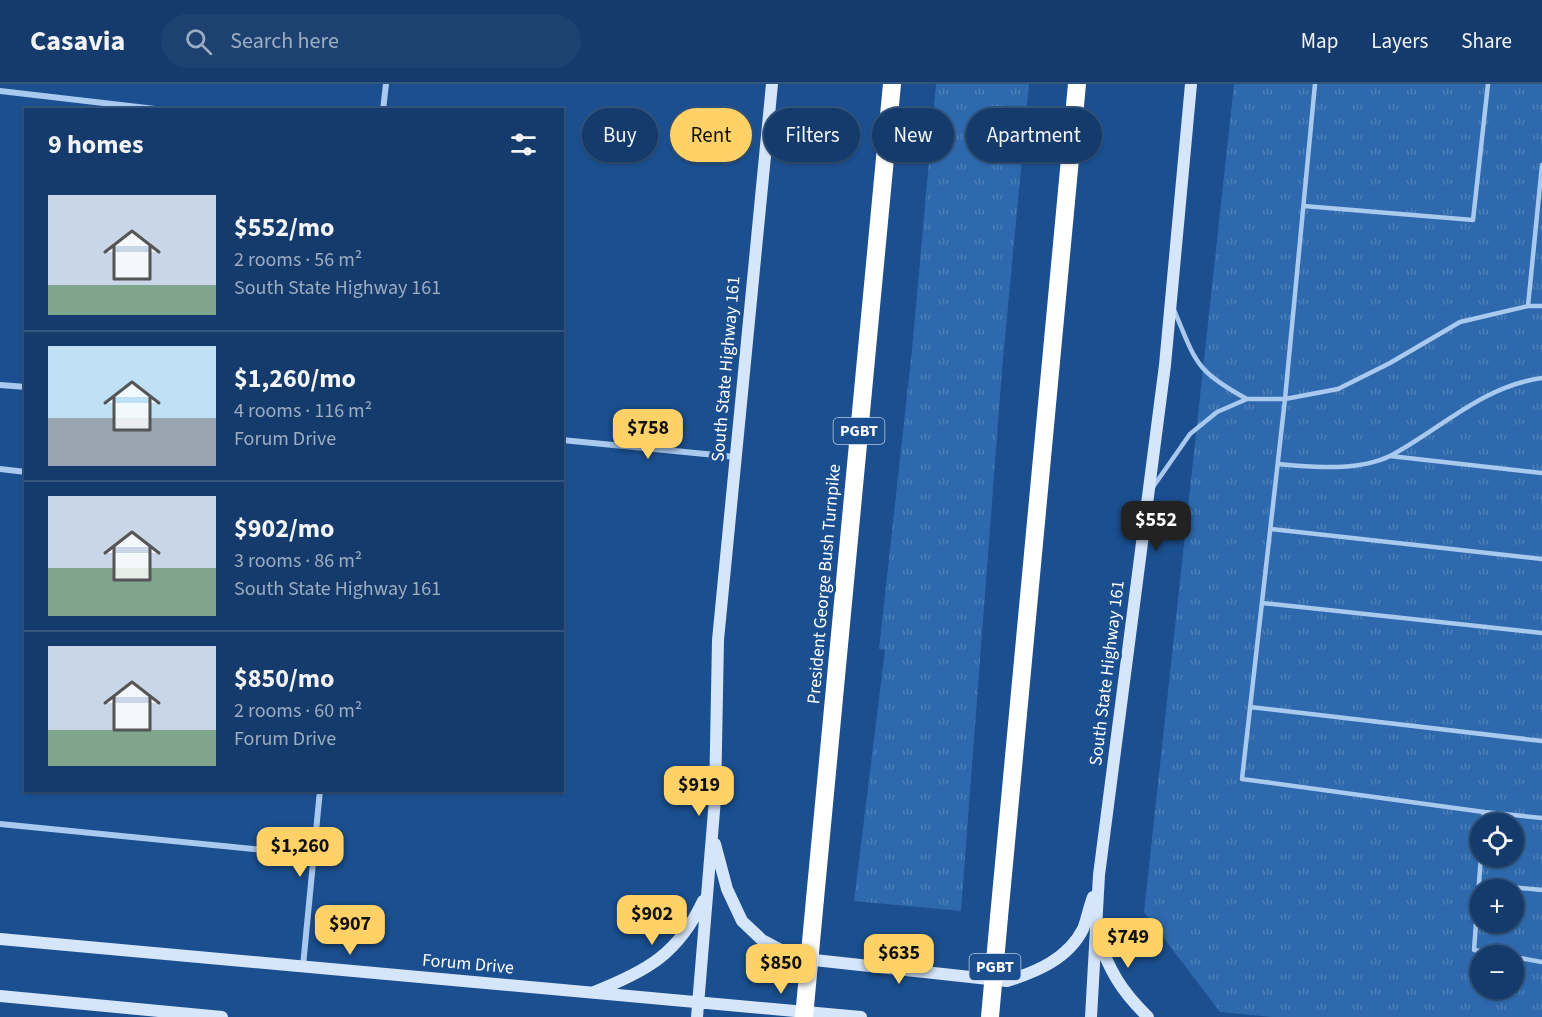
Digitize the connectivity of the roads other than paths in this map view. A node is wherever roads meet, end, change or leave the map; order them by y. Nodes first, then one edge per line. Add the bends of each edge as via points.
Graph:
1 (386, 84) edge
2 (772, 84) edge
3 (892, 84) edge
4 (1077, 84) edge
5 (1191, 84) edge
6 (1315, 84) edge
7 (1488, 84) edge
8 (0, 91) edge
9 (147, 108) edge
10 (383, 108) edge
11 (1542, 165) edge
12 (1304, 206) junction
13 (1171, 303) junction
14 (1528, 306) junction
15 (1542, 306) edge
16 (1542, 378) edge
17 (0, 385) edge
18 (24, 387) edge
19 (1247, 399) junction
20 (1285, 399) junction
21 (564, 440) edge
22 (1390, 456) junction
23 (736, 457) junction
24 (1278, 464) junction
25 (0, 469) edge
26 (24, 472) edge
27 (1542, 473) edge
28 (1148, 494) junction
29 (1271, 529) junction
30 (1542, 559) edge
31 (1262, 603) junction
32 (1542, 633) edge
33 (1250, 707) junction
34 (1542, 741) edge
35 (320, 792) edge
36 (1484, 812) joint
37 (1542, 818) edge
38 (0, 824) edge
39 (713, 837) junction
40 (314, 855) junction
41 (1099, 875) junction
42 (1524, 888) edge
43 (1542, 890) edge
44 (708, 892) junction
45 (1095, 930) junction
46 (0, 939) edge
47 (1524, 959) edge
48 (1542, 962) edge
49 (303, 967) junction
50 (590, 993) junction
51 (0, 996) edge
52 (698, 1004) junction
53 (222, 1017) edge
54 (697, 1017) edge
55 (804, 1017) edge
56 (861, 1017) edge
57 (990, 1017) edge
58 (1091, 1017) edge
59 (1148, 1017) edge

1 - 10 street
2 - 23 main road, South State Highway 161
3 - 55 highway, President George Bush Turnpike / PGBT, bridge
4 - 57 highway, PGBT, bridge
5 - 13 main road, South State Highway 161
6 - 12 lane
7 - 12 lane via 1473,220
8 - 9 street
11 - 14 lane
12 - 20 lane
13 - 19 lane via 1196,362 1215,381
13 - 28 main road, South State Highway 161
14 - 15 lane
14 - 20 lane via 1460,322 1338,389
16 - 22 lane via 1520,381 1476,400
17 - 18 street
19 - 20 lane
19 - 28 lane via 1217,412 1190,435
20 - 24 lane
21 - 23 street
22 - 24 lane via 1337,468
22 - 27 lane
23 - 39 main road, South State Highway 161 via 718,640
24 - 29 lane
25 - 26 street
28 - 41 main road, South State Highway 161
29 - 30 lane
29 - 31 lane
31 - 32 lane
31 - 33 lane
33 - 34 lane
33 - 36 lane via 1242,779
35 - 40 street
36 - 37 lane
38 - 40 street
39 - 41 main road via 742,921 762,940 796,958 1007,981 1038,972 1059,957 1083,930
39 - 44 main road, South State Highway 161
40 - 49 street
41 - 45 main road, South State Highway 161
42 - 43 lane
44 - 50 main road via 691,927 648,969
44 - 52 main road, South State Highway 161
45 - 58 main road, South State Highway 161
45 - 59 main road via 1107,964 1126,997
46 - 49 main road, Forum Drive
47 - 48 lane
49 - 50 main road, Forum Drive
50 - 52 main road, Forum Drive
51 - 53 main road
52 - 54 main road, South State Highway 161
52 - 56 main road, Forum Drive

